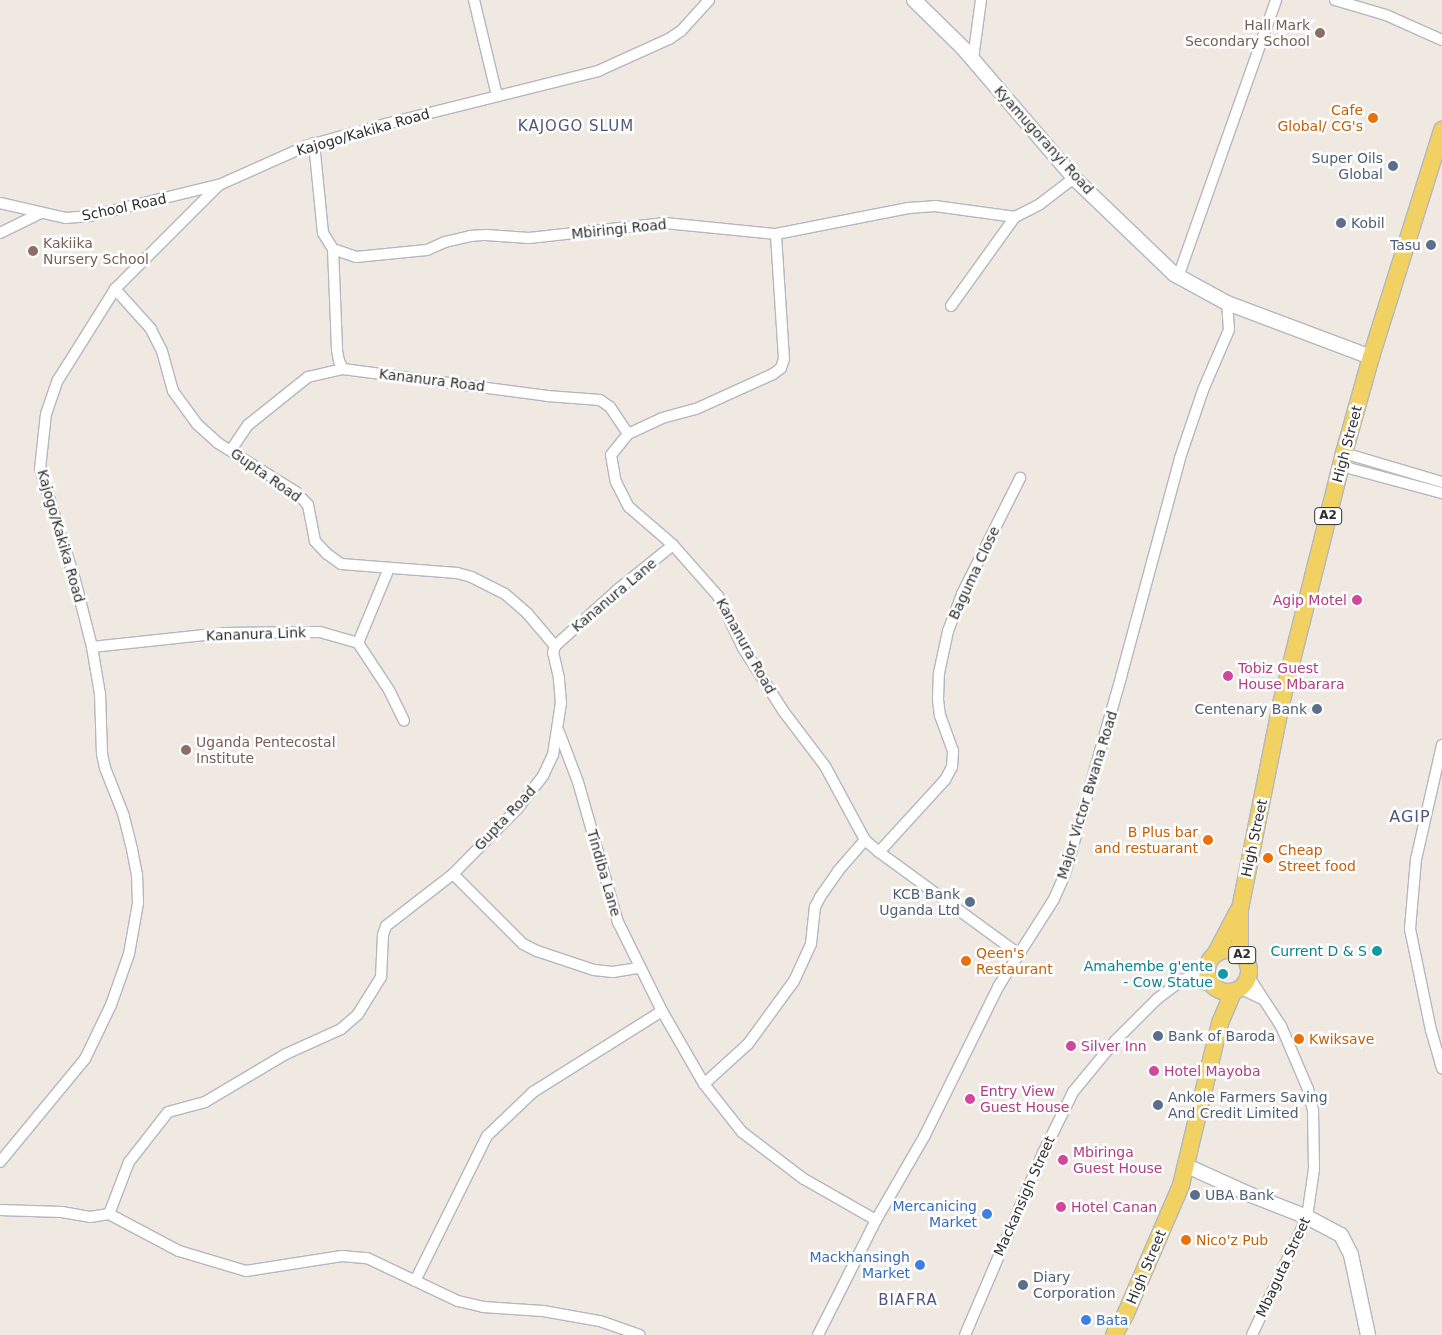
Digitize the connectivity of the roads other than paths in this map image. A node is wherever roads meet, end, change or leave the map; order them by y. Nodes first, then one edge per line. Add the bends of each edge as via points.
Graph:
1 (474, 0) edge
2 (709, 0) edge
3 (914, 0) edge
4 (981, 0) edge
5 (1276, 0) edge
6 (1335, 0) edge
7 (1442, 40) edge
8 (973, 59) junction
9 (497, 96) junction
10 (1442, 130) edge
11 (314, 143) junction
12 (1074, 178) junction
13 (219, 185) junction
14 (0, 203) edge
15 (41, 213) junction
16 (1015, 217) junction
17 (0, 233) edge
18 (776, 234) junction
19 (333, 250) junction
20 (1178, 277) junction
21 (115, 289) junction
22 (1227, 302) junction
23 (951, 306) dead end
24 (1371, 357) junction
25 (343, 368) junction
26 (628, 434) junction
27 (231, 450) junction
28 (1342, 459) junction
29 (1020, 478) dead end
30 (1442, 482) edge
31 (1442, 493) edge
32 (673, 545) junction
33 (389, 568) junction
34 (358, 643) junction
35 (555, 646) junction
36 (92, 647) junction
37 (404, 721) dead end
38 (558, 731) junction
39 (1442, 745) edge
40 (866, 840) junction
41 (879, 852) junction
42 (453, 874) junction
43 (1240, 909) junction
44 (1216, 953) junction
45 (1240, 953) junction
46 (1019, 954) junction
47 (639, 968) junction
48 (1207, 970) junction
49 (1182, 980) junction
50 (1241, 986) junction
51 (1214, 987) junction
52 (662, 1011) junction
53 (1220, 1024) junction
54 (1442, 1068) edge
55 (704, 1084) junction
56 (0, 1162) edge
57 (1187, 1166) junction
58 (0, 1210) edge
59 (109, 1214) junction
60 (1308, 1217) junction
61 (876, 1220) junction
62 (415, 1281) junction
63 (640, 1335) edge
64 (818, 1335) edge
65 (964, 1335) edge
66 (1114, 1335) edge
67 (1252, 1335) edge
68 (1368, 1335) edge

1 - 9 street
2 - 9 street, Kajogo/Kakika Road via 669,39 604,69
3 - 8 street, Kyamugoranyi Road
4 - 8 street
5 - 20 street
6 - 7 street via 1386,14
8 - 12 street, Kyamugoranyi Road
9 - 11 street, Kajogo/Kakika Road
10 - 24 main road, High Street / A2
11 - 13 street, Kajogo/Kakika Road
11 - 19 street via 323,233
12 - 16 street via 1040,204
12 - 20 street, Kyamugoranyi Road
13 - 15 street, School Road via 90,216 66,218
13 - 21 street, Kajogo/Kakika Road
14 - 15 street, School Road
15 - 17 street
16 - 18 street, Mbiringi Road via 935,206 908,208
16 - 23 street
18 - 19 street, Mbiringi Road via 665,223 529,238 470,236 427,250 382,255 356,257
18 - 26 street via 784,359 781,368 696,409 662,418
19 - 25 street via 337,350 338,361
20 - 22 street, Kyamugoranyi Road
21 - 27 street, Gupta Road via 151,329 162,351 173,391 197,424
21 - 36 street, Kajogo/Kakika Road via 58,380 46,414 41,449 40,469
22 - 24 street, Kyamugoranyi Road
22 - 46 street, Major Victor Bwana Road via 1229,330 1203,390 1180,458 1068,864 1054,899
24 - 28 main road, High Street / A2
25 - 26 street, Kananura Road via 547,396 600,400 610,407
25 - 27 street via 308,376 248,425
26 - 32 street, Kananura Road via 611,455 616,482 629,507
27 - 33 street, Gupta Road via 296,492 308,505 315,541 327,554 341,564
28 - 30 street
28 - 31 street
28 - 43 main road, High Street / A2 via 1281,704
29 - 41 street, Baguma Close via 962,594 948,631 939,673 938,699 940,716 953,751 952,767 945,780
32 - 35 street, Kananura Lane
32 - 40 street, Kananura Road via 718,596 743,648 784,712 826,766
33 - 34 street
33 - 35 street, Gupta Road via 472,577 505,594 527,613
34 - 36 street, Kananura Link via 320,632 280,631 223,633
34 - 37 street via 389,690
35 - 38 street, Gupta Road via 553,653 562,703
36 - 56 street, Kajogo/Kakika Road via 100,694 102,754 124,816 137,875 138,903 129,954 111,1004 85,1059
38 - 42 street, Gupta Road via 553,755 543,776 518,808
38 - 47 street, Tindiba Lane via 578,782 618,922
39 - 54 street via 1416,859 1410,929
40 - 41 street, Kananura Road
40 - 55 street via 820,897 815,907 810,944 789,988 748,1044
41 - 46 street, Kananura Road
42 - 47 street via 523,944 536,951 594,970 613,972
42 - 59 street, Gupta Road via 386,926 381,977 358,1014 341,1030 286,1054 206,1102 168,1112 129,1162
43 - 44 main road, High Street / A2
43 - 45 main road, High Street / A2
44 - 45 main road, A2 via 1224,950
44 - 48 main road, A2
45 - 50 main road, A2 via 1248,963
46 - 61 street, Major Victor Bwana Road via 998,987 922,1139
47 - 52 street, Tindiba Lane
48 - 49 street, Mackansigh Street
48 - 51 main road
49 - 51 street
49 - 65 street, Mackansigh Street via 1157,999 1115,1041 1073,1092 1042,1153
50 - 51 main road
50 - 53 main road, High Street
50 - 60 street, Mbaguta Street via 1262,999 1281,1026 1308,1089 1313,1110 1314,1169
51 - 53 main road, High Street
52 - 55 street, Tindiba Lane
52 - 62 street via 533,1092 487,1136
53 - 57 main road, High Street
55 - 61 street, Tindiba Lane via 742,1132 804,1179
57 - 60 street
57 - 66 main road, High Street via 1174,1204
58 - 59 street via 62,1212 90,1217
59 - 62 street via 179,1251 246,1270 342,1256 367,1258
60 - 67 street, Mbaguta Street
60 - 68 street via 1334,1230 1346,1241 1356,1270
61 - 64 street, Major Victor Bwana Road
62 - 63 street via 458,1301 600,1321

